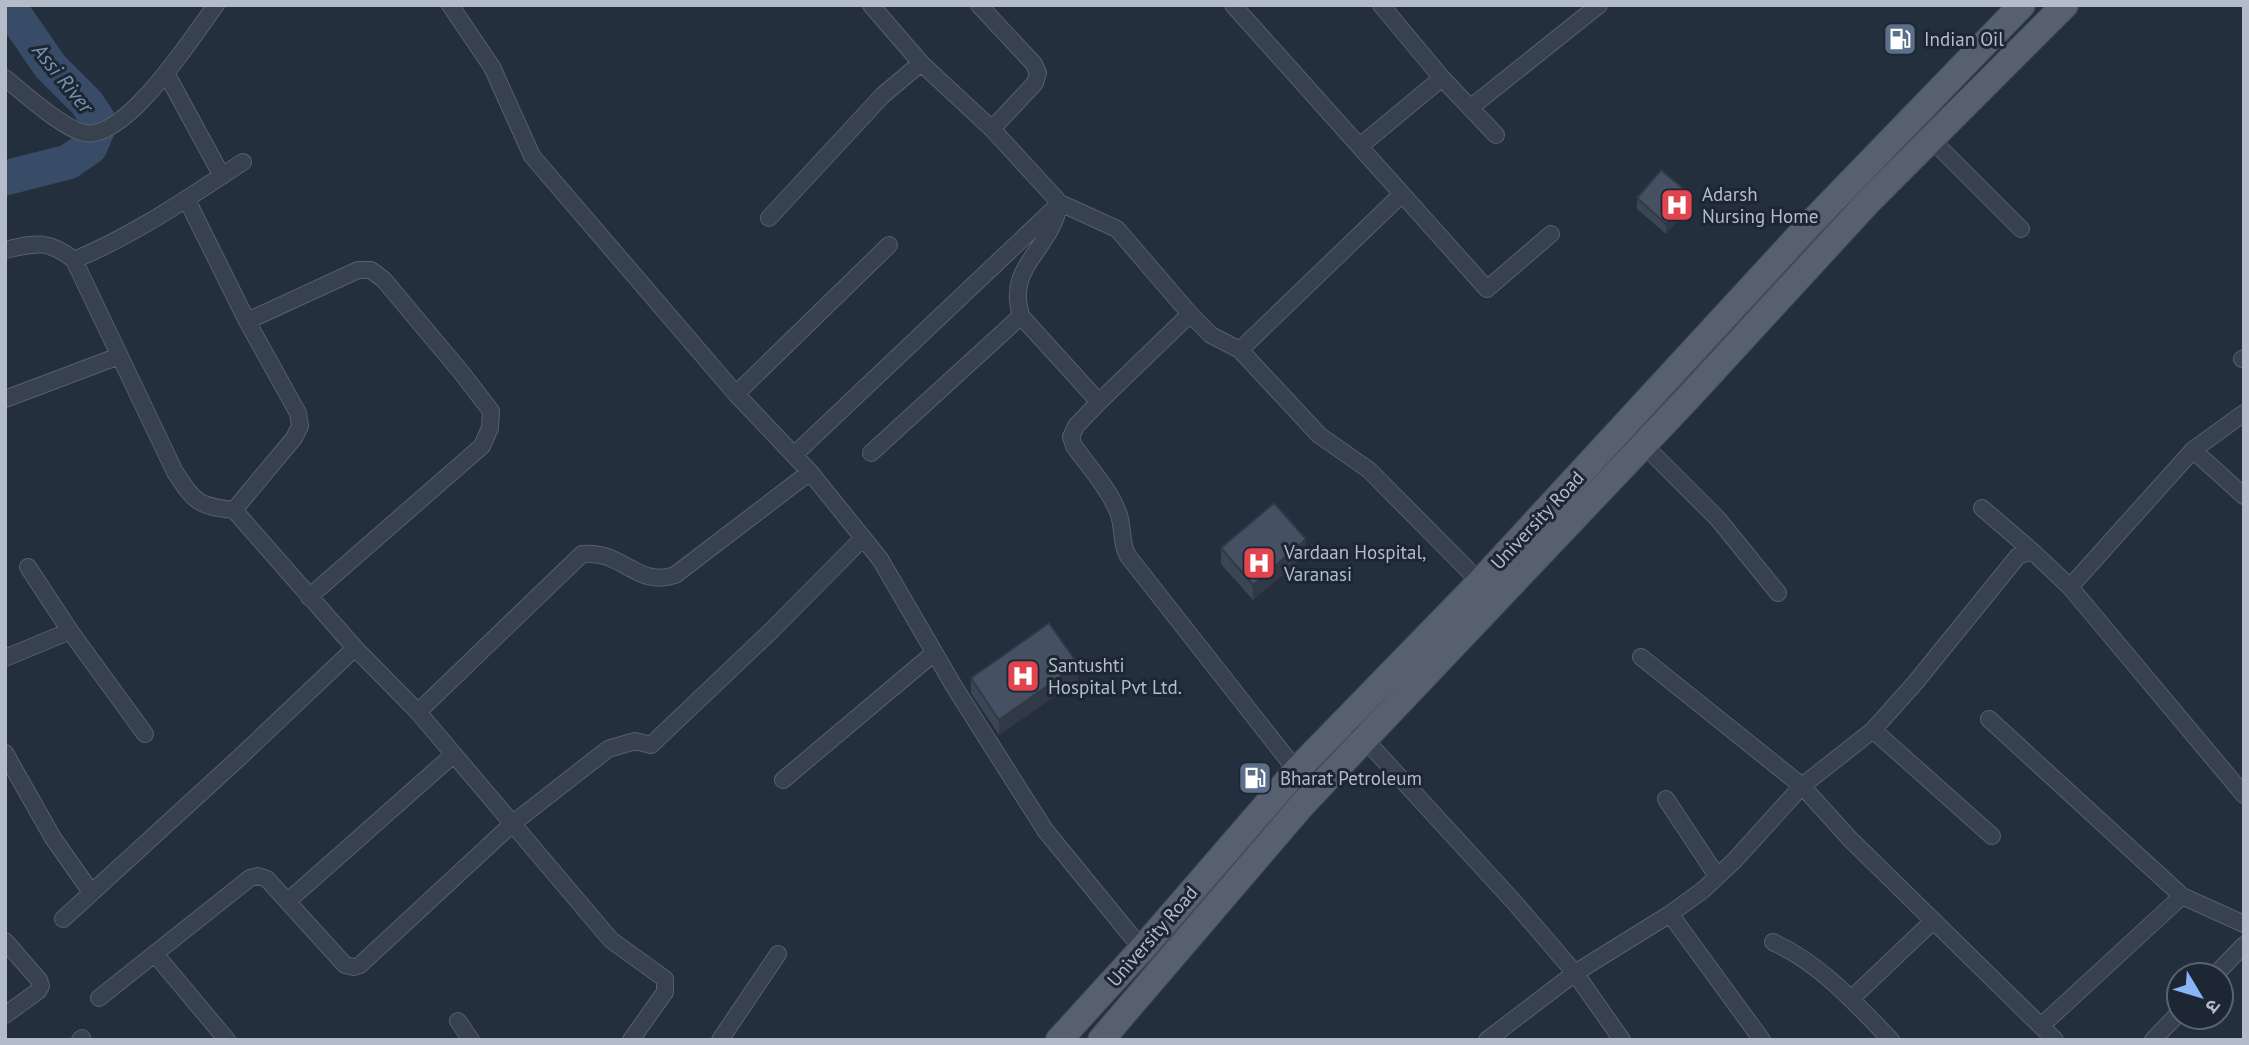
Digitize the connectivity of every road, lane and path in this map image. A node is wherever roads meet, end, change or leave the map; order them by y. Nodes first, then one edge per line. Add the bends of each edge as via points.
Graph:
1 (216, 5) edge
2 (450, 5) edge
3 (871, 5) edge
4 (979, 5) edge
5 (1233, 5) edge
6 (1381, 5) edge
7 (1599, 5) edge
8 (2065, 5) edge
9 (2019, 6) edge
10 (921, 63) junction
11 (166, 73) junction
12 (5, 78) edge
13 (1442, 78) junction
14 (1469, 108) junction
15 (992, 129) junction
16 (1496, 135) dead end
17 (1931, 139) junction
18 (1360, 146) junction
19 (243, 162) dead end
20 (222, 176) junction
21 (1402, 194) junction
22 (187, 200) junction
23 (1060, 203) junction
24 (769, 218) dead end
25 (2021, 229) dead end
26 (1551, 234) dead end
27 (889, 245) dead end
28 (5, 250) edge
29 (74, 260) junction
30 (1190, 314) junction
31 (1021, 316) junction
32 (247, 321) junction
33 (1240, 350) junction
34 (119, 356) junction
35 (736, 394) junction
36 (5, 399) edge
37 (1098, 402) junction
38 (2244, 413) edge
39 (1644, 445) junction
40 (2193, 450) junction
41 (871, 453) dead end
42 (794, 455) junction
43 (810, 472) junction
44 (2244, 496) edge
45 (1982, 508) dead end
46 (233, 510) junction
47 (863, 538) junction
48 (2032, 551) junction
49 (28, 567) dead end
50 (1480, 582) junction
51 (2070, 587) junction
52 (1778, 593) dead end
53 (309, 597) junction
54 (70, 631) junction
55 (355, 648) junction
56 (934, 653) junction
57 (1641, 657) dead end
58 (5, 658) edge
59 (418, 712) junction
60 (1347, 718) junction
61 (1989, 719) dead end
62 (1873, 730) junction
63 (145, 734) dead end
64 (1364, 739) junction
65 (5, 753) edge
66 (453, 755) junction
67 (1296, 771) junction
68 (783, 780) dead end
69 (1802, 786) junction
70 (1314, 793) junction
71 (2244, 795) edge
72 (1667, 799) dead end
73 (512, 824) junction
74 (1992, 836) dead end
75 (1717, 876) junction
76 (91, 892) junction
77 (2182, 896) junction
78 (288, 901) junction
79 (1670, 914) junction
80 (63, 919) dead end
81 (1933, 921) junction
82 (2244, 924) edge
83 (5, 941) edge
84 (1773, 943) dead end
85 (2244, 944) edge
86 (1142, 949) junction
87 (155, 954) junction
88 (778, 954) dead end
89 (2228, 961) edge
90 (1574, 973) junction
91 (99, 998) dead end
92 (1851, 999) junction
93 (5, 1015) edge
94 (458, 1021) dead end
95 (2041, 1026) junction
96 (227, 1040) edge
97 (471, 1040) edge
98 (631, 1040) edge
99 (720, 1040) edge
100 (1059, 1040) edge
101 (1101, 1040) edge
102 (1487, 1040) edge
103 (1622, 1040) edge
104 (1762, 1040) edge
105 (1891, 1040) edge
106 (2055, 1040) edge

1 - 11 street
2 - 35 street via 492,67 532,156
3 - 10 street
4 - 15 street via 1038,73 1035,83
5 - 18 street
6 - 13 street
7 - 14 street
8 - 17 main road
9 - 50 main road, University Road via 1810,224
10 - 15 street
10 - 24 street via 883,95
11 - 12 street via 123,119 95,132 71,129
11 - 20 street
13 - 14 street
13 - 18 street
14 - 16 street
15 - 23 street
17 - 25 street
17 - 39 main road via 1868,201
18 - 21 street
19 - 20 street
20 - 22 street
21 - 26 street via 1487,289
21 - 33 street
22 - 29 street
22 - 32 street
23 - 30 street via 1117,229
23 - 31 street via 1053,224 1024,267 1018,306
23 - 42 street
27 - 35 street
28 - 29 street via 41,243 59,248
29 - 34 street
30 - 33 street via 1211,335
30 - 37 street
31 - 37 street
31 - 41 street
32 - 46 street via 298,413 300,426
32 - 53 street via 358,270 371,270 384,279 491,411 491,428 481,446
33 - 50 street via 1320,435 1369,470
34 - 36 street
34 - 46 street via 191,497
35 - 42 street
37 - 67 street via 1071,437 1115,504 1122,546
38 - 40 street
39 - 52 street via 1718,519
39 - 64 main road
40 - 44 street
40 - 51 street
42 - 43 street
43 - 47 street
43 - 59 street via 675,575 648,578 609,555 582,554
45 - 48 street
46 - 53 street
47 - 56 street
47 - 73 street via 651,745 635,741 608,749
48 - 51 street
48 - 62 street via 2018,556
49 - 54 street
50 - 60 main road, University Road
51 - 71 street
53 - 55 street
54 - 58 street
54 - 63 street
55 - 59 street
55 - 76 street
56 - 68 street
56 - 86 street via 1045,830
57 - 69 street
59 - 66 street
60 - 64 street
60 - 67 main road, University Road
61 - 77 street
62 - 69 street
62 - 74 street
64 - 70 main road
64 - 90 street via 1516,903
65 - 76 street via 53,838
66 - 73 street
66 - 78 street
67 - 70 street
67 - 86 main road, University Road
69 - 75 street
69 - 81 street
70 - 101 main road
72 - 75 street
73 - 78 street via 355,967 345,965
73 - 98 street via 611,940 665,979 665,992
75 - 79 street
76 - 80 street
77 - 82 street
77 - 95 street
78 - 87 street via 267,879 254,876
79 - 90 street
79 - 104 street
81 - 92 street
81 - 95 street
83 - 93 street via 41,986
84 - 92 street via 1796,953
85 - 89 street
86 - 100 main road, University Road
87 - 91 street
87 - 96 street
88 - 99 street
90 - 102 street
90 - 103 street
92 - 105 street
94 - 97 street
95 - 106 street

